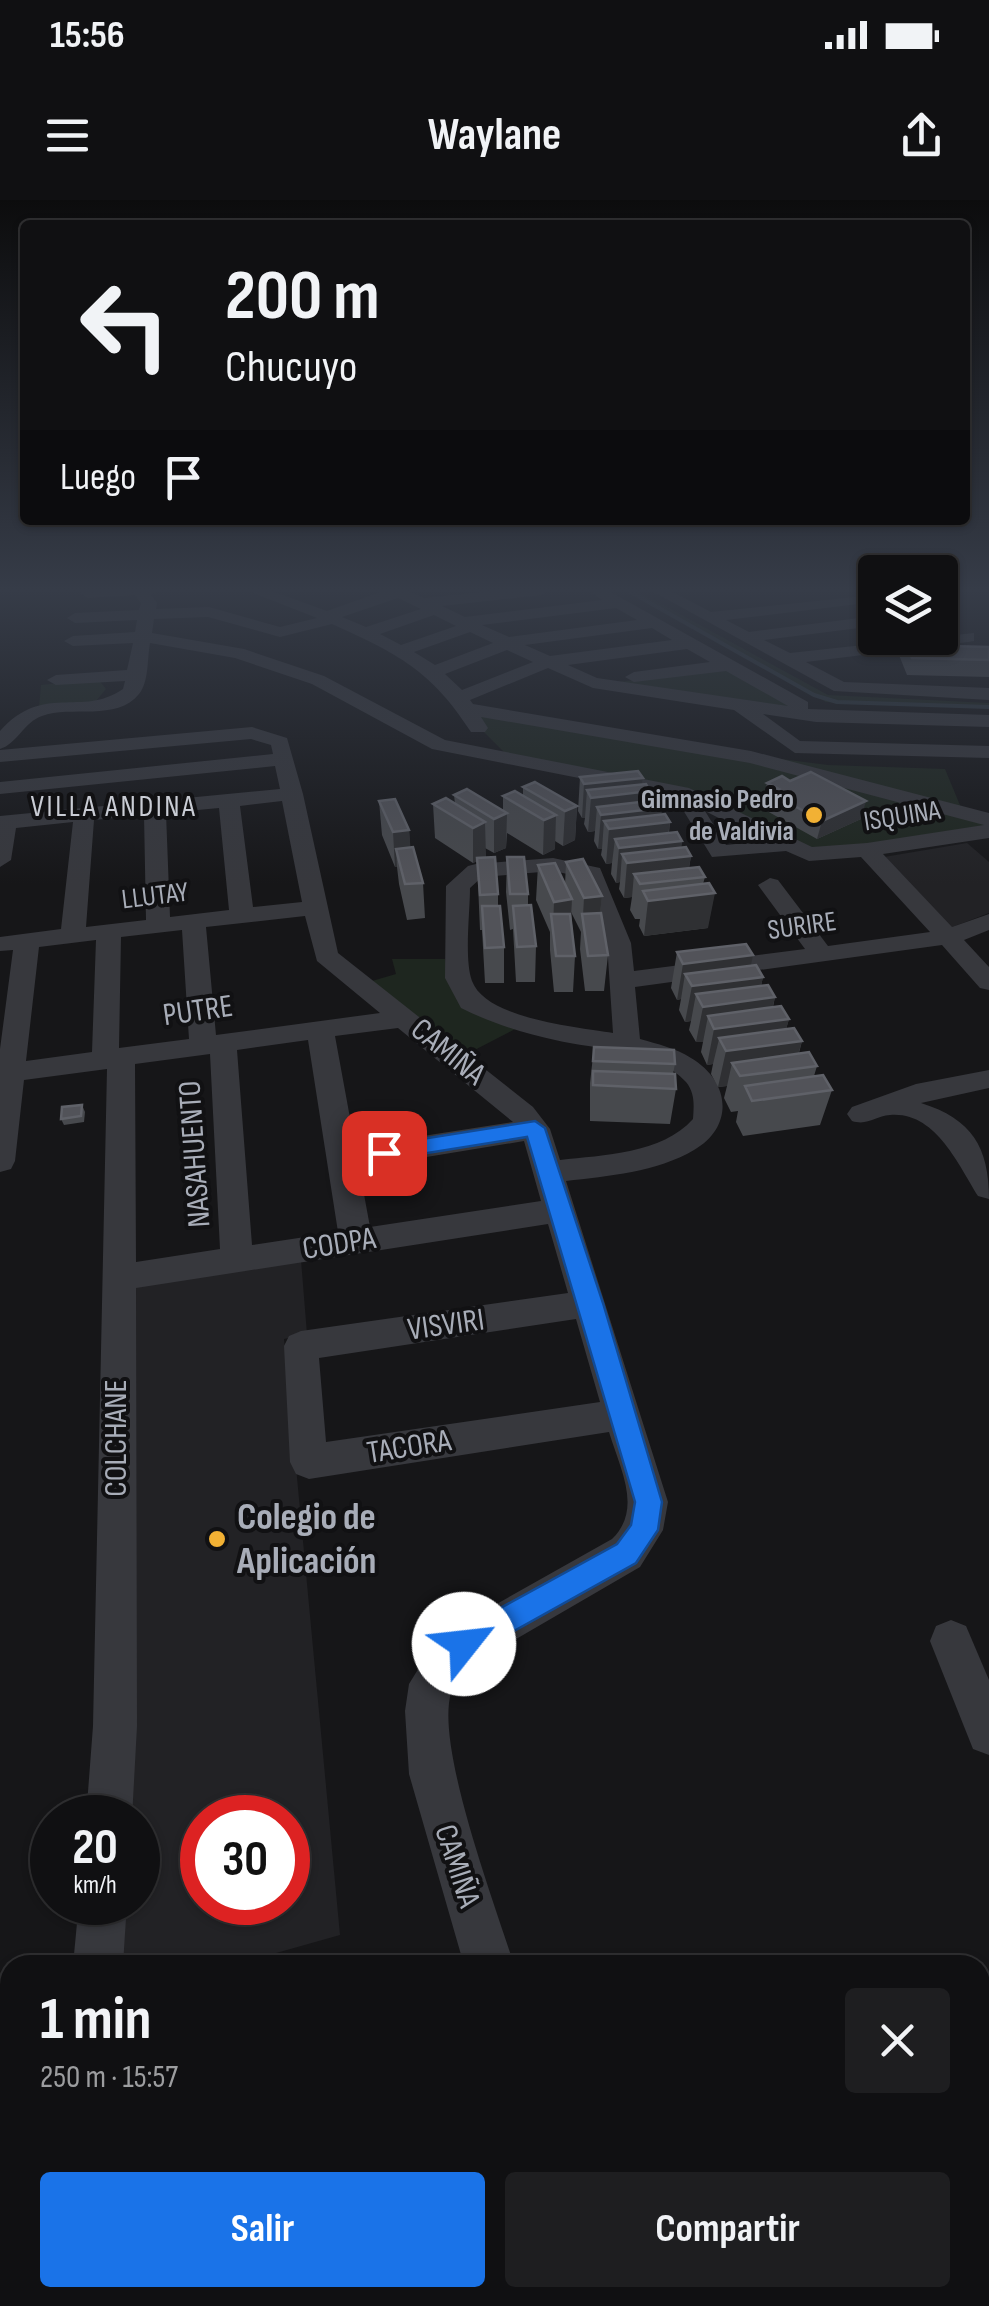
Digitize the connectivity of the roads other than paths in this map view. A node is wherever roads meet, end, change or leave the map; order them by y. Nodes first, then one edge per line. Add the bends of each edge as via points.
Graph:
1 (129, 688) edge
2 (333, 688) edge
3 (447, 688) edge
4 (493, 688) edge
5 (566, 688) edge
6 (637, 688) edge
7 (768, 688) edge
8 (845, 688) edge
9 (989, 694) edge
10 (541, 695) dead end
11 (462, 703) junction
12 (576, 703) junction
13 (740, 705) junction
14 (634, 712) junction
15 (816, 716) junction
16 (523, 718) junction
17 (967, 720) junction
18 (989, 721) edge
19 (698, 723) junction
20 (0, 743) edge
21 (123, 745) junction
22 (282, 750) junction
23 (0, 756) edge
24 (501, 756) junction
25 (986, 758) edge
26 (123, 776) junction
27 (0, 788) edge
28 (682, 792) junction
29 (293, 794) junction
30 (229, 800) junction
31 (155, 808) junction
32 (122, 811) junction
33 (84, 815) junction
34 (989, 820) edge
35 (3, 823) edge
36 (989, 831) edge
37 (784, 844) junction
38 (867, 850) junction
39 (0, 860) edge
40 (770, 886) dead end
41 (316, 907) junction
42 (242, 916) junction
43 (193, 921) junction
44 (989, 921) edge
45 (158, 925) junction
46 (109, 931) junction
47 (73, 935) junction
48 (949, 937) junction
49 (14, 942) edge
50 (820, 954) junction
51 (621, 981) junction
52 (989, 982) edge
53 (406, 1018) junction
54 (320, 1030) junction
55 (627, 1044) junction
56 (213, 1045) junction
57 (113, 1058) junction
58 (5, 1074) edge
59 (989, 1079) edge
60 (535, 1128) junction
61 (384, 1153) dead end
62 (0, 1161) edge
63 (989, 1188) edge
64 (556, 1191) junction
65 (356, 1241) junction
66 (237, 1259) junction
67 (117, 1278) junction
68 (591, 1303) junction
69 (302, 1346) joint
70 (624, 1414) junction
71 (951, 1641) dead end
72 (988, 1727) edge
73 (110, 1795) edge
74 (101, 1925) edge
75 (99, 1955) edge
76 (486, 1955) edge

1 - 20 street via 125,698 97,706 37,711
2 - 24 street, ISQUINA via 432,742
3 - 11 street
4 - 11 street
5 - 12 street
6 - 12 street
7 - 15 street
8 - 9 street
10 - 16 street
11 - 16 street
11 - 24 street
12 - 14 street
12 - 14 street
12 - 16 street
13 - 15 street
13 - 19 street
13 - 25 street via 795,747
14 - 19 street
14 - 19 street
15 - 17 street
17 - 18 street
17 - 25 street
19 - 34 street via 774,762
21 - 22 street via 252,733
21 - 23 street
21 - 26 street
22 - 26 street
22 - 29 street, CAMIÑA
24 - 28 street, ISQUINA
26 - 27 street
26 - 32 street
28 - 37 street, ISQUINA
28 - 37 street via 720,852
29 - 30 street
29 - 41 street, CAMIÑA
30 - 31 street
30 - 42 street
31 - 32 street
31 - 45 street
32 - 33 street
33 - 35 street
33 - 47 street
35 - 39 street
36 - 38 street, ISQUINA
37 - 38 street, ISQUINA via 818,855
38 - 48 street
40 - 50 street
41 - 42 street, LLUTAY
41 - 53 street, CAMIÑA via 326,956
42 - 43 street, LLUTAY
43 - 45 street, LLUTAY
43 - 56 street, NASAHUENTO
44 - 48 street, SURIRE
45 - 46 street, LLUTAY
46 - 47 street, LLUTAY
46 - 57 street, COLCHANE
47 - 49 street, LLUTAY
48 - 50 street, SURIRE
48 - 52 street
49 - 58 street
50 - 51 street, SURIRE
51 - 55 street
51 - 55 street, CODPA via 611,915 586,869 476,871 458,886 458,978 470,1002 564,1034
53 - 54 street, PUTRE
53 - 60 street, CAMIÑA
54 - 56 street, PUTRE
54 - 65 street
55 - 64 street, CODPA via 687,1069 708,1097 708,1121 697,1137 676,1148
56 - 57 street, PUTRE
56 - 66 street, NASAHUENTO
57 - 58 street, PUTRE
57 - 67 street, COLCHANE
58 - 62 street
59 - 63 street via 875,1109 950,1128
60 - 61 street
60 - 64 street, CAMIÑA
64 - 65 street, CODPA
64 - 68 street, CAMIÑA
65 - 66 street, CODPA
66 - 67 street, CODPA
67 - 73 street, COLCHANE
68 - 69 street, VISVIRI
68 - 70 street, CAMIÑA
69 - 70 street, TACORA via 309,1462
70 - 76 street, CAMIÑA via 648,1502 637,1543 453,1652 431,1684 428,1742 436,1792
71 - 72 street
74 - 75 street

